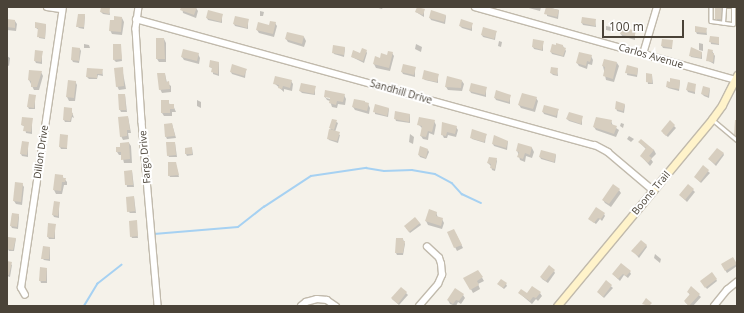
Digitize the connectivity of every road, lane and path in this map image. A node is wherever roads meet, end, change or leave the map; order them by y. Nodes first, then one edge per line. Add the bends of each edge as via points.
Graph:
1 (47, 7) edge
2 (139, 7) edge
3 (475, 7) edge
4 (657, 7) edge
5 (711, 7) edge
6 (724, 7) edge
7 (733, 7) edge
8 (737, 7) edge
9 (63, 8) edge
10 (711, 13) junction
11 (715, 13) dead end
12 (136, 20) junction
13 (723, 23) junction
14 (643, 54) junction
15 (736, 78) edge
16 (712, 119) junction
17 (737, 140) edge
18 (653, 190) junction
19 (428, 247) dead end
20 (737, 282) edge
21 (25, 295) dead end
22 (158, 306) edge
23 (300, 306) edge
24 (336, 306) edge
25 (419, 306) edge
26 (557, 306) edge
27 (714, 306) edge

1 - 9 street
2 - 12 street, Fargo Drive
3 - 14 street, Carlos Avenue
4 - 14 street
5 - 10 lane
6 - 7 lane
6 - 13 lane
7 - 8 lane
7 - 13 lane via 733,24
9 - 21 street, Dillon Drive via 21,288
10 - 11 lane
10 - 13 lane via 711,21
12 - 18 street, Sandhill Drive via 595,145 608,152
12 - 22 street, Fargo Drive
14 - 15 street, Carlos Avenue
15 - 16 street, Boone Trail
16 - 17 lane
16 - 18 street, Boone Trail
18 - 26 street, Boone Trail
19 - 25 street via 439,258 442,275 438,284
20 - 27 street
23 - 24 street via 317,299 327,300

